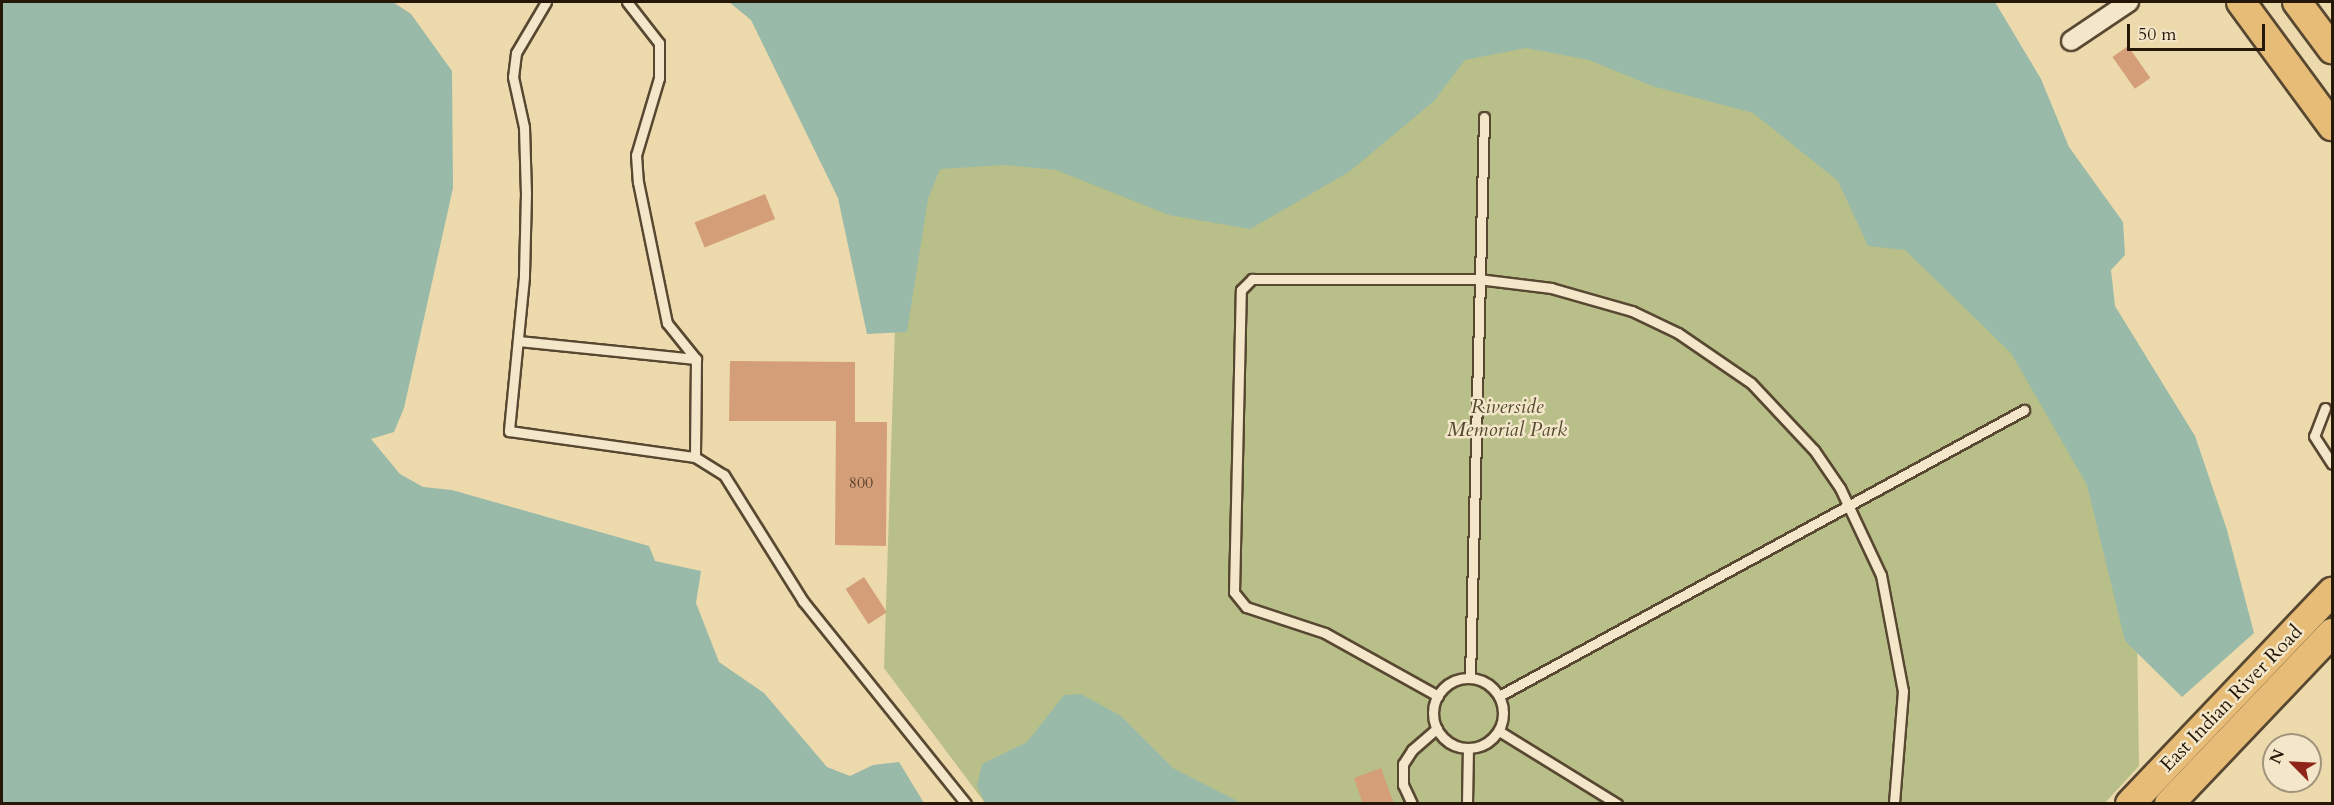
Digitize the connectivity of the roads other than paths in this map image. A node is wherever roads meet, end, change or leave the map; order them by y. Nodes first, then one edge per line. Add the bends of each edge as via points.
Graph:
1 (546, 2) edge
2 (627, 2) edge
3 (2129, 2) edge
4 (2241, 2) edge
5 (2297, 2) edge
6 (2071, 41) dead end
7 (2332, 50) edge
8 (1484, 117) dead end
9 (2332, 126) edge
10 (1478, 279) junction
11 (518, 341) junction
12 (696, 359) junction
13 (2325, 408) dead end
14 (2024, 410) dead end
15 (695, 457) junction
16 (2332, 464) edge
17 (1850, 505) junction
18 (2332, 592) edge
19 (2332, 633) edge
20 (1470, 678) junction
21 (1438, 696) junction
22 (1499, 696) junction
23 (1437, 728) junction
24 (1499, 731) junction
25 (1468, 748) junction
26 (966, 804) edge
27 (1412, 804) edge
28 (1467, 804) edge
29 (1617, 804) edge
30 (1894, 804) edge
31 (2130, 804) edge
32 (2169, 804) edge

1 - 11 lane via 516,53 513,77 524,127 526,193
2 - 12 lane via 659,43 659,78 636,155 645,225 667,323
3 - 6 street
4 - 9 main road
5 - 7 main road
8 - 10 lane
10 - 17 lane via 1592,297 1678,333 1751,383 1784,415
10 - 20 lane
10 - 21 lane via 1257,278 1240,290 1234,592 1246,607 1325,633
11 - 12 lane
11 - 15 lane via 509,431
12 - 15 lane
13 - 16 lane via 2314,436
14 - 17 lane
15 - 26 lane via 724,475 803,601
17 - 22 lane
17 - 30 lane via 1881,575 1901,669 1902,747
18 - 31 main road, East Indian River Road
19 - 32 main road, East Indian River Road
20 - 21 lane via 1451,683
20 - 22 lane via 1482,680
21 - 23 lane
22 - 24 lane via 1503,720
23 - 25 lane via 1450,743
23 - 27 lane via 1412,750 1403,764 1403,785
24 - 25 lane via 1486,744
24 - 29 lane
25 - 28 lane

